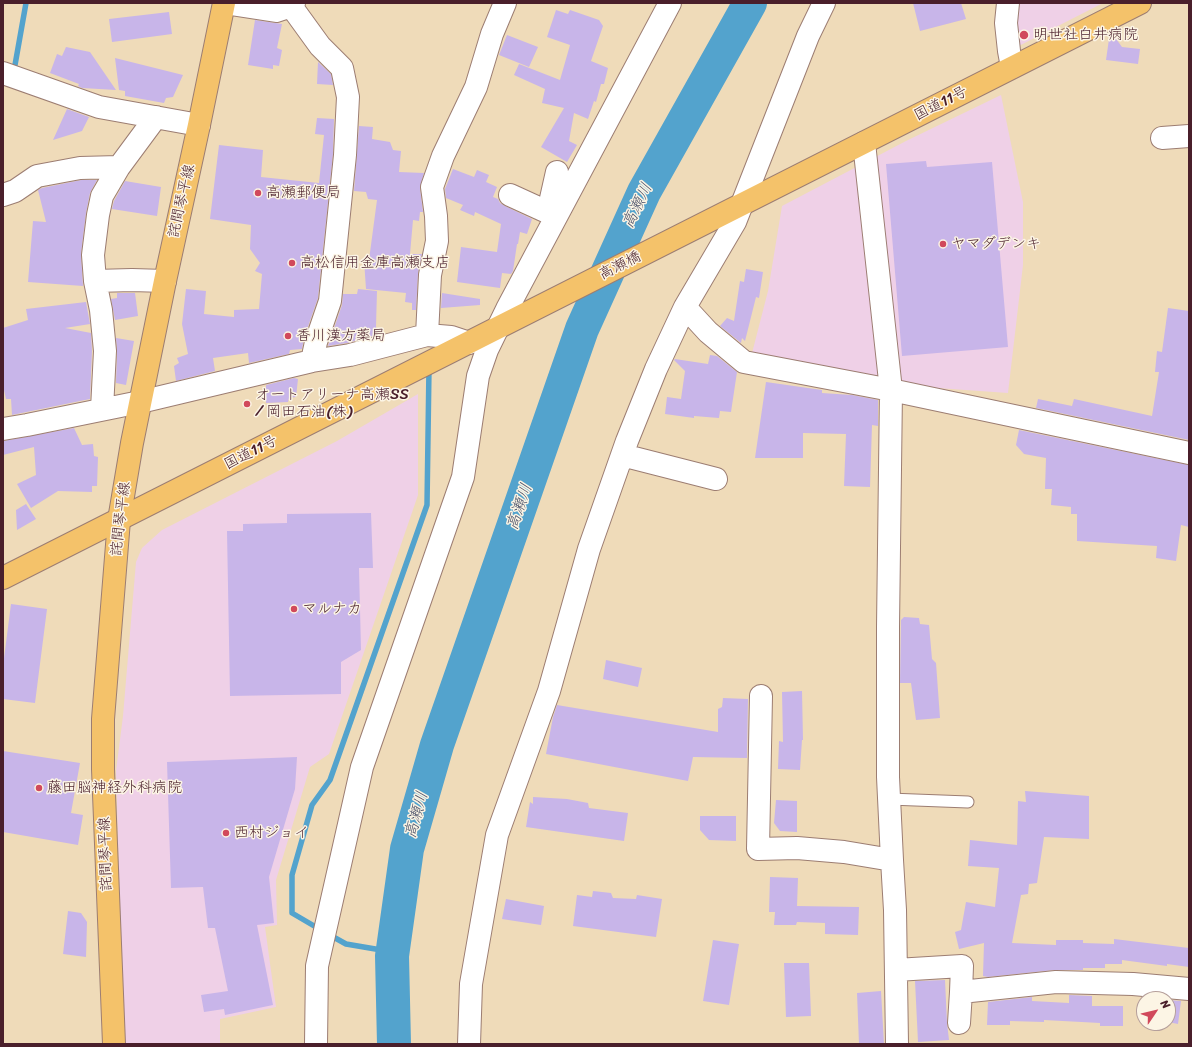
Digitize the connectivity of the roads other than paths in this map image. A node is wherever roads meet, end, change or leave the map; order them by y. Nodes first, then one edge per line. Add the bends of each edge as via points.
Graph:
1 (224, 3) edge
2 (505, 3) edge
3 (670, 3) edge
4 (824, 3) edge
5 (1008, 3) edge
6 (1140, 3) edge
7 (293, 4) edge
8 (1012, 68) junction
9 (3, 73) edge
10 (156, 117) junction
11 (199, 125) junction
12 (1189, 136) edge
13 (1162, 138) dead end
14 (864, 143) junction
15 (119, 167) junction
16 (556, 172) dead end
17 (3, 195) edge
18 (510, 195) dead end
19 (741, 204) junction
20 (552, 214) junction
21 (95, 281) junction
22 (165, 281) junction
23 (685, 307) junction
24 (498, 328) junction
25 (427, 335) junction
26 (469, 343) junction
27 (312, 361) junction
28 (891, 390) junction
29 (140, 402) junction
30 (102, 410) junction
31 (3, 429) edge
32 (1189, 453) edge
33 (622, 454) junction
34 (716, 479) dead end
35 (119, 520) junction
36 (3, 578) edge
37 (761, 696) dead end
38 (889, 799) junction
39 (968, 802) dead end
40 (892, 860) junction
41 (896, 970) junction
42 (1189, 989) edge
43 (961, 992) junction
44 (960, 1023) dead end
45 (114, 1044) edge
46 (316, 1044) edge
47 (469, 1044) edge
48 (898, 1044) edge

1 - 7 street via 276,11
1 - 11 main road, 詫間琴平線
2 - 25 street via 492,34 476,87 443,156 432,187 437,241 430,275
3 - 20 street
4 - 19 street via 808,36
5 - 8 street via 1006,23
6 - 8 main road, 国道11号
7 - 27 street via 320,46 342,68 348,97 345,155 330,301
8 - 14 main road, 国道11号
9 - 10 street via 99,107
10 - 11 street
10 - 15 street
11 - 22 main road, 詫間琴平線
12 - 13 street
14 - 19 main road, 国道11号
14 - 28 street
15 - 17 street via 80,168 37,176 15,191
15 - 21 street via 102,196 98,215 93,255
16 - 20 street
18 - 20 street
19 - 23 street via 735,222
19 - 24 main road, 高瀬橋
20 - 24 street
21 - 22 street
21 - 30 street via 105,351
22 - 29 main road, 詫間琴平線
23 - 28 street via 708,332 744,362
23 - 33 street via 656,369
24 - 26 main road, 国道11号
24 - 46 street via 478,376 463,477 362,767 317,966
25 - 26 street via 451,337
25 - 27 street via 350,355
26 - 35 main road, 国道11号
27 - 29 street
28 - 32 street
28 - 38 street
29 - 30 street
29 - 35 main road, 詫間琴平線
30 - 31 street
33 - 34 street
33 - 47 street via 589,549 549,691 498,835 471,984
35 - 36 main road, 国道11号
35 - 45 main road, 詫間琴平線 via 103,720
37 - 40 street via 758,849 797,848
38 - 39 lane
38 - 40 street
40 - 41 street
41 - 43 street via 962,966
41 - 48 street
42 - 43 street via 1129,976
43 - 44 street

